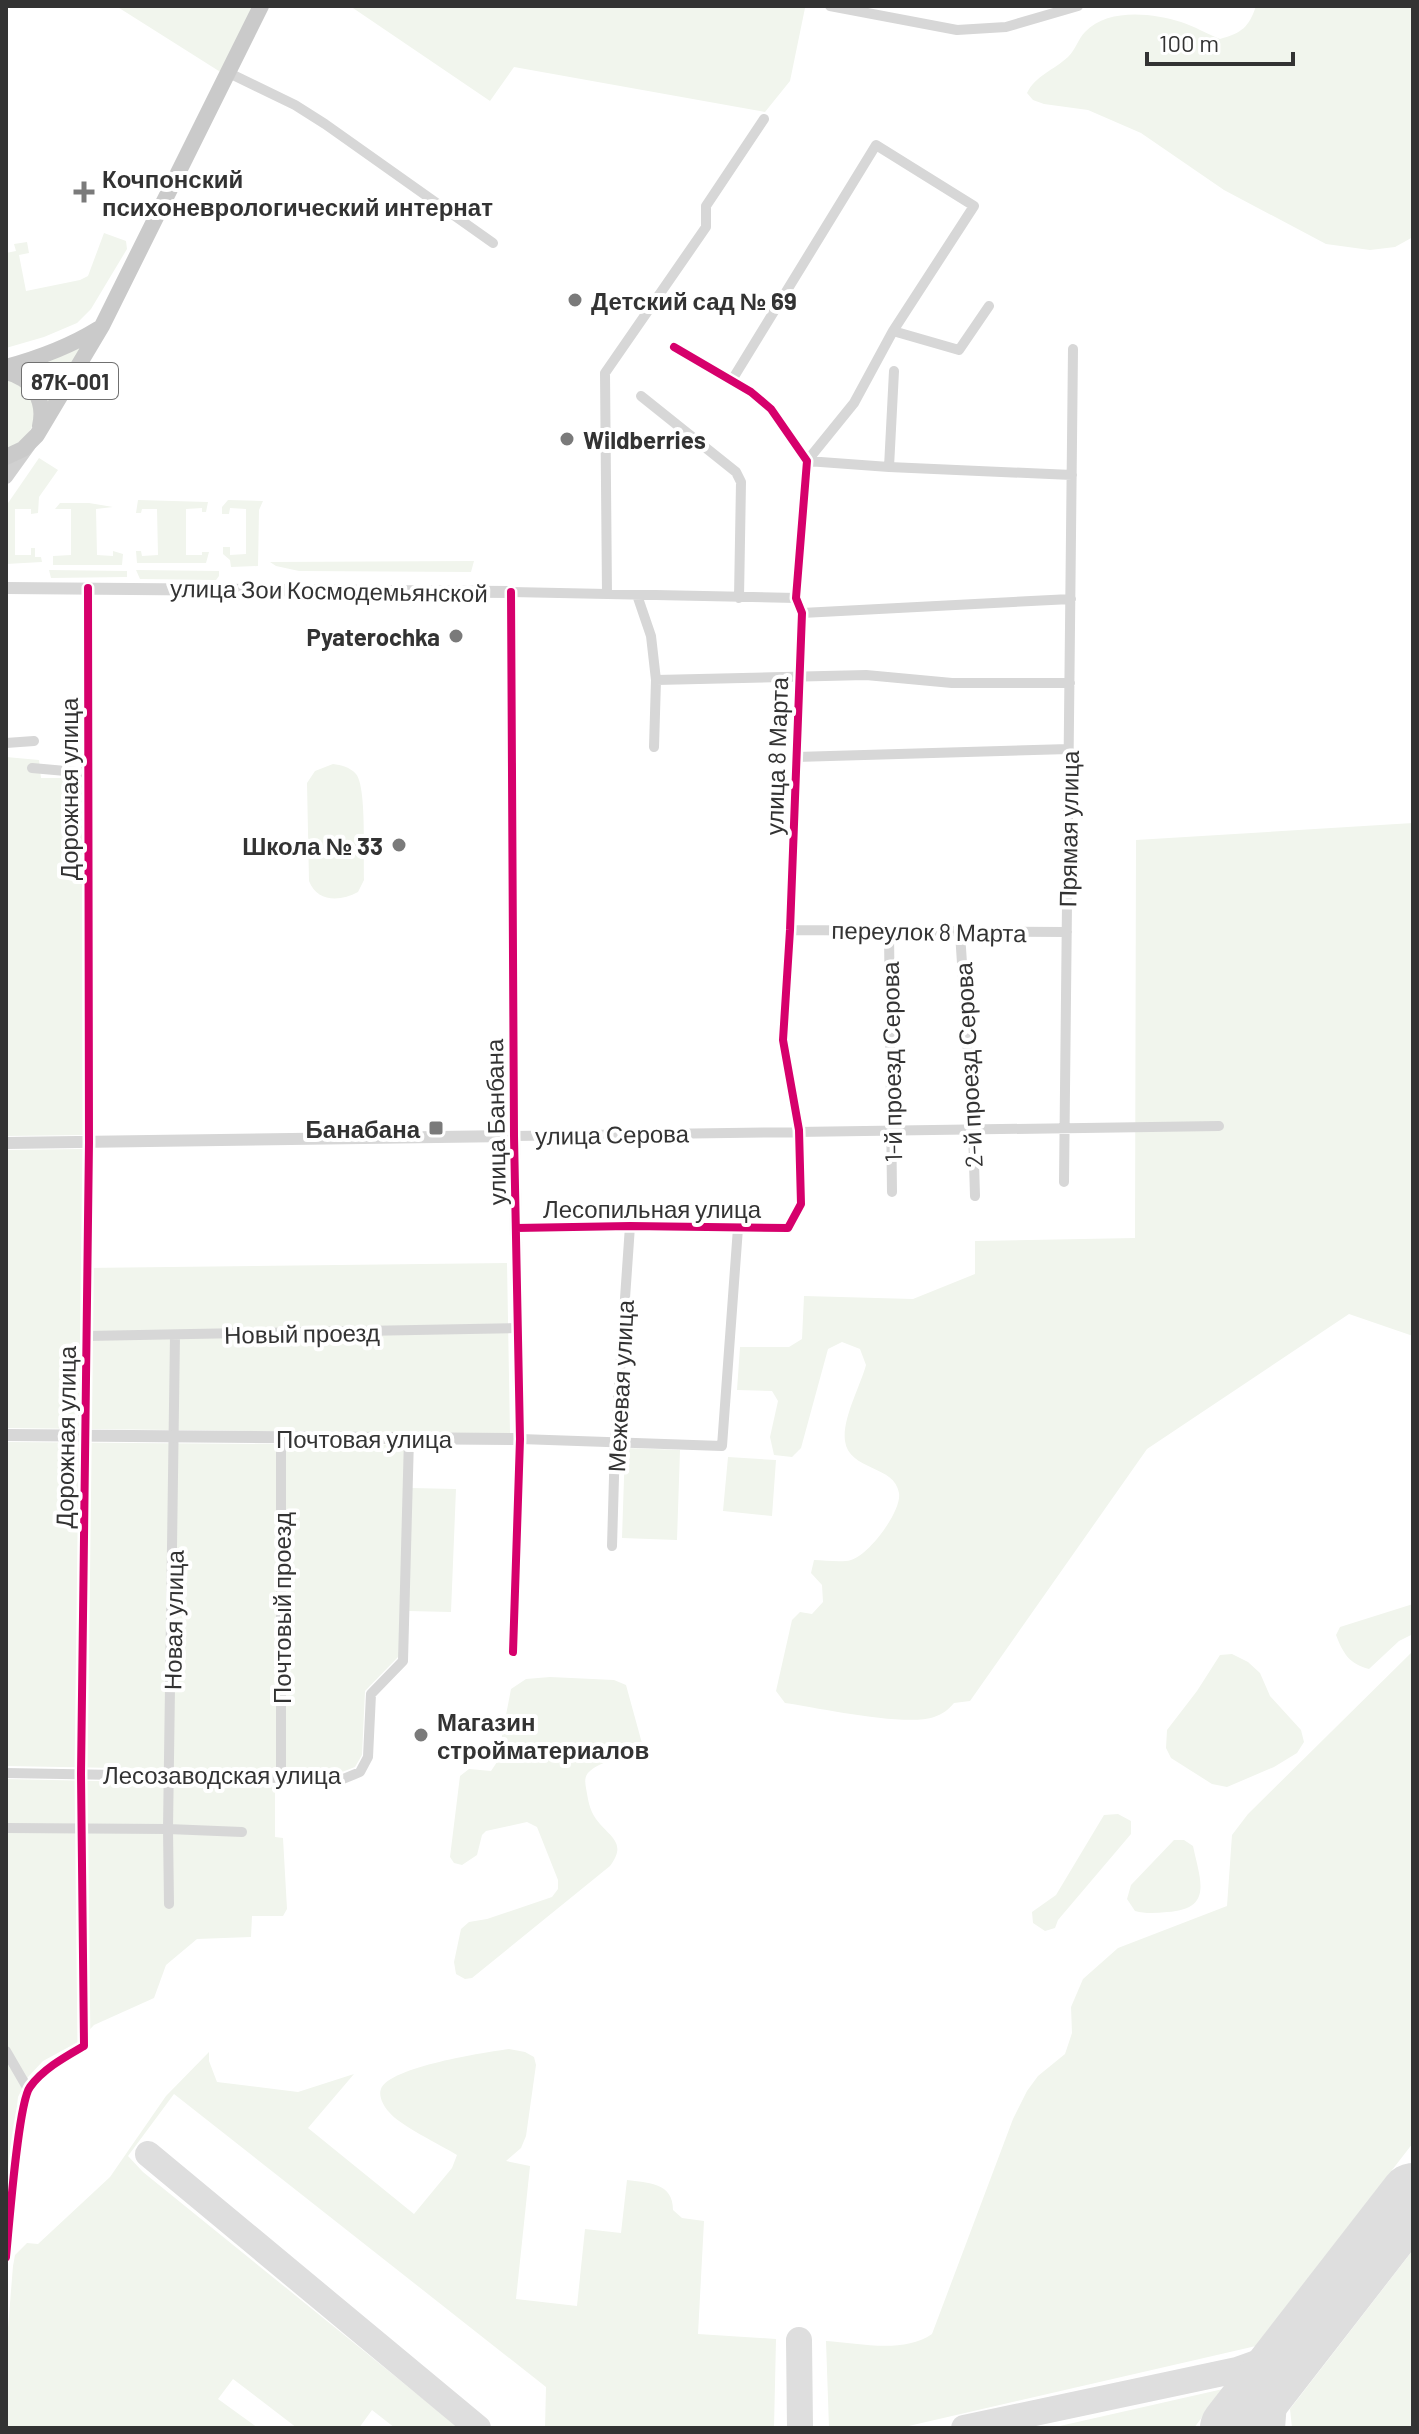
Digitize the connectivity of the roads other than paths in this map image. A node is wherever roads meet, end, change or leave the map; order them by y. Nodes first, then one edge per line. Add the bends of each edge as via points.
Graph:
1 (261, 6) edge
2 (830, 6) edge
3 (1078, 6) edge
4 (229, 73) junction
5 (764, 119) dead end
6 (493, 243) dead end
7 (989, 306) dead end
8 (102, 326) junction
9 (893, 331) junction
10 (674, 347) dead end
11 (1073, 349) dead end
12 (6, 369) edge
13 (894, 371) dead end
14 (732, 380) junction
15 (641, 396) dead end
16 (37, 435) junction
17 (6, 457) edge
18 (807, 461) junction
19 (889, 467) junction
20 (1072, 475) junction
21 (6, 477) edge
22 (6, 588) edge
23 (88, 588) junction
24 (511, 592) junction
25 (607, 594) junction
26 (637, 595) junction
27 (739, 598) junction
28 (796, 598) junction
29 (1071, 599) junction
30 (802, 613) junction
31 (799, 677) junction
32 (656, 680) junction
33 (1070, 683) junction
34 (34, 741) dead end
35 (6, 743) edge
36 (654, 747) dead end
37 (1069, 749) junction
38 (796, 757) junction
39 (32, 768) dead end
40 (88, 773) junction
41 (790, 930) junction
42 (1067, 932) junction
43 (889, 933) junction
44 (960, 933) junction
45 (1219, 1126) dead end
46 (1065, 1128) junction
47 (973, 1129) junction
48 (799, 1130) junction
49 (891, 1131) junction
50 (514, 1136) junction
51 (89, 1142) junction
52 (6, 1143) edge
53 (1064, 1182) dead end
54 (892, 1192) dead end
55 (975, 1196) dead end
56 (630, 1226) junction
57 (516, 1228) junction
58 (738, 1228) junction
59 (788, 1228) joint
60 (518, 1328) junction
61 (175, 1335) junction
62 (87, 1336) junction
63 (6, 1435) edge
64 (85, 1435) junction
65 (175, 1438) junction
66 (281, 1438) junction
67 (409, 1438) junction
68 (520, 1439) junction
69 (615, 1443) junction
70 (612, 1546) dead end
71 (513, 1652) dead end
72 (6, 1773) edge
73 (81, 1774) junction
74 (170, 1774) junction
75 (281, 1779) junction
76 (6, 1828) edge
77 (83, 1829) junction
78 (168, 1829) junction
79 (242, 1832) dead end
80 (169, 1904) dead end
81 (6, 2051) edge
82 (28, 2089) junction
83 (6, 2257) edge

1 - 4 main road, 87К-001
2 - 3 street via 957,30 1006,27
4 - 6 street via 325,124
4 - 8 main road, 87К-001
5 - 25 street via 706,206 706,227 605,373
7 - 9 street via 959,350
8 - 12 main road, 87К-001 via 76,343
8 - 16 main road, 87К-001
9 - 14 street via 974,206 876,145
9 - 18 street via 854,403
10 - 14 street
11 - 20 street, Прямая улица
12 - 16 main road, 87К-001 via 38,396 42,417
13 - 19 street
14 - 18 street via 771,409
15 - 27 street via 736,472 741,482
16 - 17 main road, 87К-001
16 - 21 main road
18 - 19 street
18 - 28 street, улица 8 Марта
19 - 20 street
20 - 29 street, Прямая улица
22 - 23 street, улица Зои Космодемьянской
23 - 24 street, улица Зои Космодемьянской
23 - 40 street, Дорожная улица
24 - 25 street, улица Зои Космодемьянской
24 - 50 street, улица Банбана
25 - 26 street, улица Зои Космодемьянской
26 - 27 street, улица Зои Космодемьянской
26 - 32 street via 651,636
27 - 28 street, улица Зои Космодемьянской
28 - 30 street, улица 8 Марта
29 - 30 street
29 - 33 street, Прямая улица
30 - 31 street, улица 8 Марта
31 - 32 street
31 - 33 street
31 - 38 street, улица 8 Марта
32 - 36 street
33 - 37 street, Прямая улица
34 - 35 street
37 - 38 street
37 - 42 street, Прямая улица
38 - 41 street, улица 8 Марта
39 - 40 street
40 - 51 street, Дорожная улица
41 - 43 street, переулок 8 Марта
41 - 48 street, улица 8 Марта via 783,1040
42 - 44 street, переулок 8 Марта
42 - 46 street, Прямая улица
43 - 44 street, переулок 8 Марта
43 - 49 street, 1-й проезд Серова
44 - 47 street, 2-й проезд Серова
45 - 46 street, улица Серова
46 - 47 street, улица Серова
46 - 53 street, Прямая улица
47 - 49 street, улица Серова
47 - 55 street, 2-й проезд Серова
48 - 49 street, улица Серова
48 - 50 street, улица Серова
48 - 59 street, улица 8 Марта via 801,1204
49 - 54 street, 1-й проезд Серова
50 - 51 street, улица Серова
50 - 57 street, улица Банбана
51 - 52 street, улица Серова
51 - 62 street, Дорожная улица
56 - 57 street, Лесопильная улица
56 - 58 street, Лесопильная улица
56 - 69 street, Межевая улица
57 - 60 street, улица Банбана
58 - 59 street, Лесопильная улица
58 - 69 street, Почтовая улица via 722,1446
60 - 61 street, Новый проезд
60 - 68 street, улица Банбана
61 - 62 street, Новый проезд
61 - 65 street, Новая улица
62 - 64 street, Дорожная улица
63 - 64 street, Почтовая улица
64 - 65 street, Почтовая улица
64 - 73 street, Дорожная улица
65 - 66 street, Почтовая улица
65 - 74 street, Новая улица
66 - 67 street, Почтовая улица
66 - 75 street, Почтовый проезд
67 - 68 street, Почтовая улица
67 - 75 street, Лесозаводская улица via 403,1661 371,1694 368,1757 360,1772 343,1779
68 - 69 street, Почтовая улица
68 - 71 street, улица Банбана
69 - 70 street, Межевая улица
72 - 73 street, Лесозаводская улица
73 - 74 street, Лесозаводская улица
73 - 77 street, Дорожная улица
74 - 75 street, Лесозаводская улица
74 - 78 street, Новая улица
76 - 77 street
77 - 78 street
77 - 82 street, Дорожная улица via 84,2046
78 - 79 street
78 - 80 street, Новая улица
81 - 82 street
82 - 83 street

